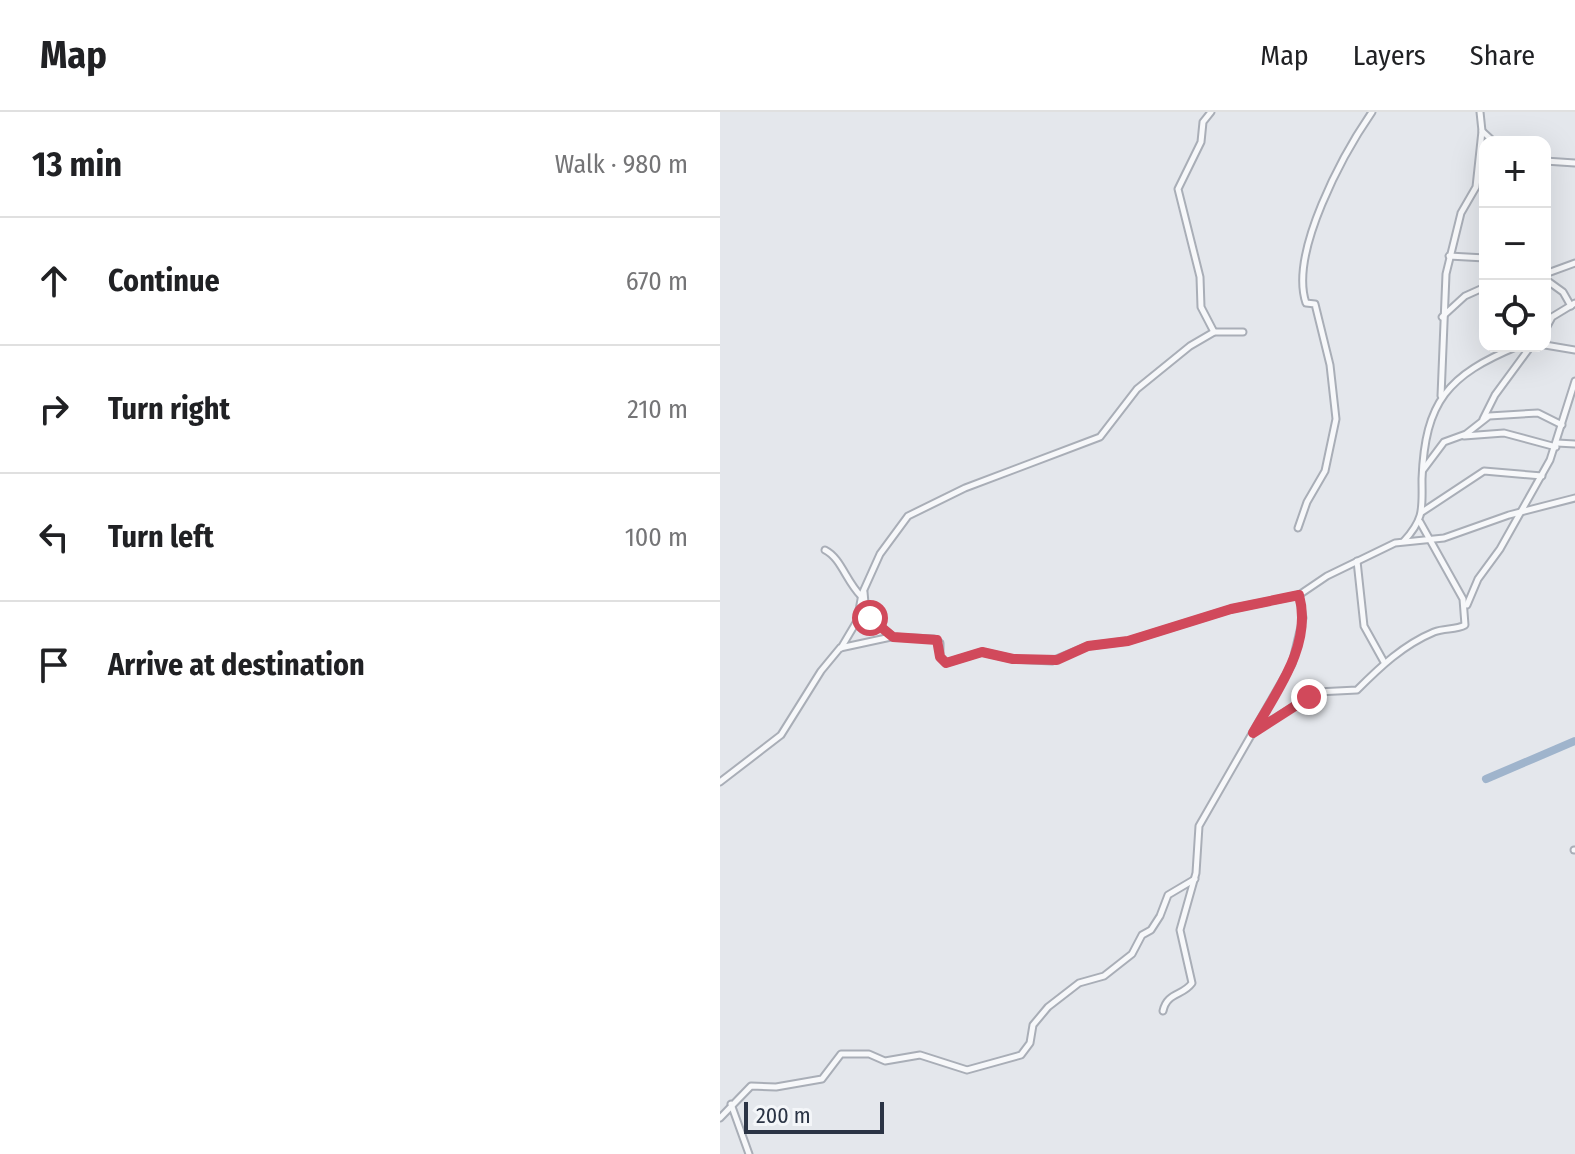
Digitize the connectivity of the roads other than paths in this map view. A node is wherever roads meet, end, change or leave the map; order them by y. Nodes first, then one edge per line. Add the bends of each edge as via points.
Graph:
1 (1211, 112) edge
2 (1372, 112) edge
3 (1480, 112) edge
4 (1482, 131) junction
5 (1487, 136) edge
6 (1551, 161) edge
7 (1572, 162) edge
8 (1575, 172) edge
9 (1449, 256) junction
10 (1479, 259) edge
11 (1574, 262) edge
12 (1551, 274) edge
13 (1549, 280) edge
14 (1479, 290) edge
15 (1573, 305) edge
16 (1442, 318) junction
17 (1551, 319) edge
18 (1214, 332) junction
19 (1243, 332) dead end
20 (1551, 346) edge
21 (1575, 350) edge
22 (1495, 352) edge
23 (1503, 352) edge
24 (1527, 352) edge
25 (1493, 356) junction
26 (1575, 381) edge
27 (1441, 396) junction
28 (1483, 420) junction
29 (1562, 425) junction
30 (1463, 435) junction
31 (1575, 444) edge
32 (1556, 445) junction
33 (1423, 471) junction
34 (1542, 476) junction
35 (1575, 498) edge
36 (1422, 512) junction
37 (1520, 512) junction
38 (1420, 522) junction
39 (1298, 528) dead end
40 (1431, 540) junction
41 (1403, 541) junction
42 (825, 550) dead end
43 (1357, 561) junction
44 (863, 594) junction
45 (1299, 595) junction
46 (1466, 607) junction
47 (893, 637) junction
48 (840, 648) junction
49 (1384, 662) junction
50 (1253, 733) junction
51 (720, 782) edge
52 (1195, 879) junction
53 (1163, 1011) dead end
54 (731, 1104) junction
55 (720, 1118) edge
56 (749, 1154) edge

1 - 18 street via 1178,189 1200,277 1201,307
2 - 39 street via 1339,167 1304,260 1303,293 1306,303 1315,304 1336,419 1325,471
3 - 4 street
4 - 5 street
4 - 9 street via 1476,187 1461,213
6 - 7 street
7 - 8 street
9 - 10 street
9 - 16 street
11 - 12 street
13 - 15 street
14 - 16 street
15 - 17 street
16 - 27 street
18 - 19 street
18 - 44 street via 1140,386 1099,438 965,488 908,516 887,542
20 - 21 street
22 - 25 street
23 - 25 street
24 - 28 street
25 - 27 street via 1467,370
26 - 29 street
27 - 33 street via 1430,422
28 - 29 street via 1530,412
28 - 30 street
29 - 32 street
30 - 32 street via 1504,433
30 - 33 street via 1444,442
31 - 32 street
32 - 34 street
33 - 36 street
34 - 36 street via 1484,471
34 - 37 street
35 - 37 street
36 - 38 street
37 - 40 street
37 - 46 street
38 - 40 street
38 - 41 street
40 - 41 street
40 - 46 street
41 - 43 street
42 - 44 street via 837,557 843,576
43 - 45 street
43 - 49 street via 1364,626
44 - 47 street via 866,614
44 - 48 street via 857,621
45 - 47 street via 1231,609 1128,641 1088,646 1052,661 982,652 946,663 937,640
45 - 50 street via 1303,618 1292,664
46 - 49 street via 1464,626 1435,632
47 - 48 street
48 - 51 street via 781,735
49 - 50 street via 1357,690 1315,693
50 - 52 street via 1199,826
52 - 53 street via 1180,930 1192,983 1171,996
52 - 54 street via 1168,895 1160,916 1132,954 1048,1007 1033,1025 1021,1055 967,1070 920,1055 892,1061 841,1054 822,1079 751,1086
54 - 55 street
54 - 56 street

